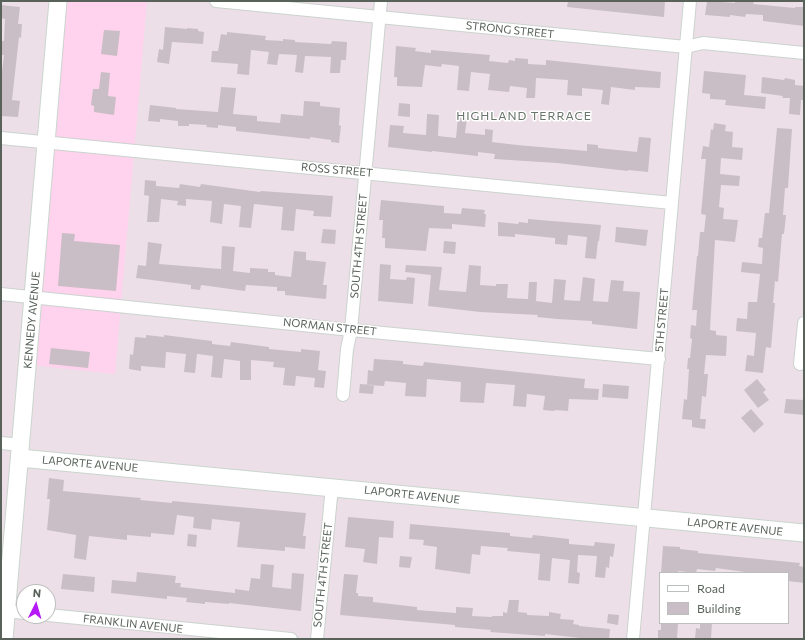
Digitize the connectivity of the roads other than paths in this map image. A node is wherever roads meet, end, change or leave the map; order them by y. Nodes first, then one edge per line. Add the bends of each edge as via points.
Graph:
1 (58, 1) edge
2 (216, 1) edge
3 (381, 1) edge
4 (690, 1) edge
5 (380, 17) junction
6 (686, 47) junction
7 (804, 53) edge
8 (1, 138) edge
9 (46, 142) junction
10 (366, 173) junction
11 (672, 203) junction
12 (1, 294) edge
13 (33, 297) junction
14 (804, 323) edge
15 (352, 330) junction
16 (659, 359) junction
17 (800, 364) dead end
18 (343, 395) dead end
19 (1, 443) edge
20 (21, 451) junction
21 (332, 487) junction
22 (644, 518) junction
23 (804, 533) edge
24 (7, 611) junction
25 (16, 612) edge
26 (56, 616) edge
27 (4, 639) edge
28 (290, 639) edge
29 (317, 639) edge
30 (633, 639) edge

1 - 9 street, KENNEDY AVENUE
2 - 5 street, STRONG STREET
3 - 5 street, SOUTH 4TH STREET
4 - 6 street, 5TH STREET
5 - 6 street, STRONG STREET
5 - 10 street, SOUTH 4TH STREET
6 - 7 street, STRONG STREET via 703,43
6 - 11 street, 5TH STREET
8 - 9 street, ROSS STREET
9 - 10 street, ROSS STREET
9 - 13 street, KENNEDY AVENUE
10 - 11 street, ROSS STREET
10 - 15 street, SOUTH 4TH STREET
11 - 16 street, 5TH STREET
12 - 13 street, NORMAN STREET
13 - 15 street, NORMAN STREET
13 - 20 street, KENNEDY AVENUE
14 - 17 street
15 - 16 street, NORMAN STREET
15 - 18 street, SOUTH 4TH STREET via 347,349
16 - 22 street, 5TH STREET
19 - 20 street, LAPORTE AVENUE
20 - 21 street, LAPORTE AVENUE
20 - 24 street, KENNEDY AVENUE
21 - 22 street, LAPORTE AVENUE
21 - 29 street, SOUTH 4TH STREET
22 - 23 street, LAPORTE AVENUE
22 - 30 street, 5TH STREET
24 - 25 street
24 - 27 street, KENNEDY AVENUE
26 - 28 street, FRANKLIN AVENUE

